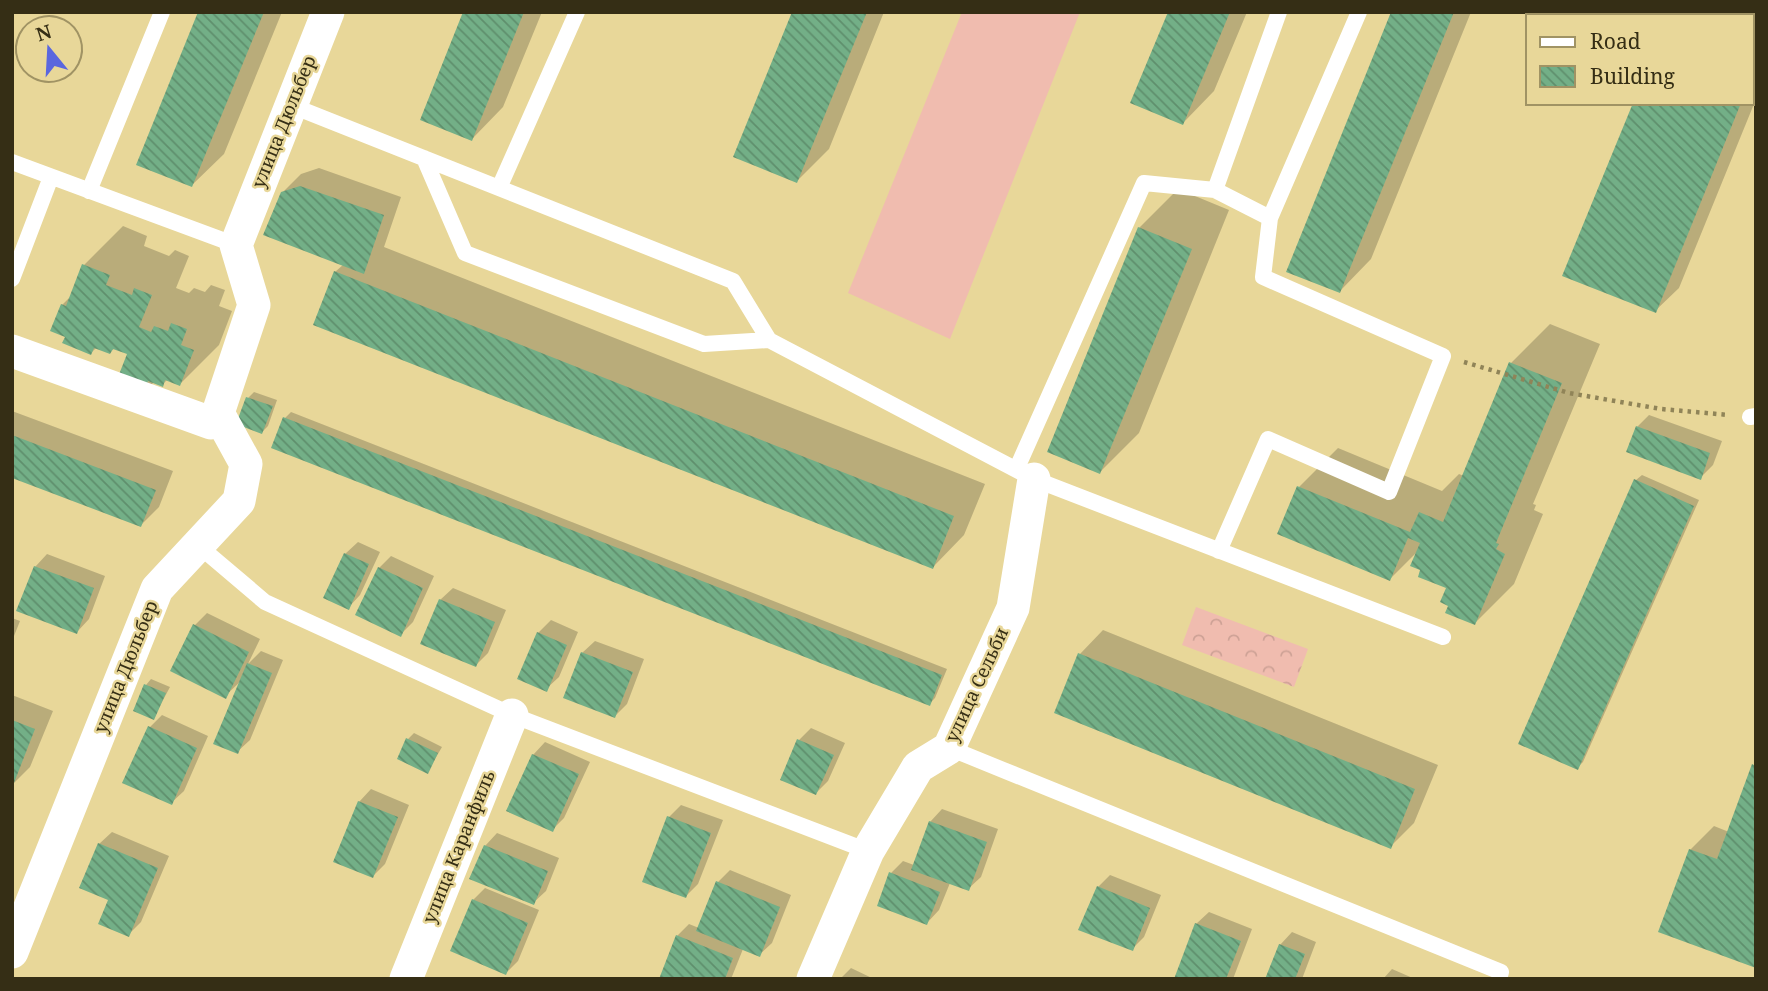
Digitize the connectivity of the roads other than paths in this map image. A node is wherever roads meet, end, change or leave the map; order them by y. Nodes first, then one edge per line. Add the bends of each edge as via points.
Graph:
1 (162, 12) edge
2 (328, 12) edge
3 (577, 12) edge
4 (1279, 12) edge
5 (1359, 12) edge
6 (290, 105) junction
7 (424, 158) junction
8 (12, 162) edge
9 (51, 177) junction
10 (499, 188) junction
11 (1215, 190) junction
12 (89, 191) junction
13 (1270, 218) junction
14 (236, 245) junction
15 (12, 279) edge
16 (769, 340) junction
17 (12, 351) edge
18 (218, 413) junction
19 (1025, 474) junction
20 (199, 546) junction
21 (1219, 551) junction
22 (1443, 637) dead end
23 (512, 715) junction
24 (949, 748) junction
25 (868, 851) junction
26 (12, 952) edge
27 (406, 979) edge
28 (813, 979) edge
29 (1499, 979) edge

1 - 12 lane
2 - 6 street, улица Дюльбер
3 - 10 lane
4 - 11 lane
5 - 13 lane
6 - 7 lane
6 - 14 street, улица Дюльбер
7 - 10 lane
7 - 16 lane via 466,253 704,344
8 - 9 lane
9 - 12 lane
9 - 15 lane
10 - 16 lane via 733,282
11 - 13 lane
11 - 19 lane via 1144,183
12 - 14 lane
13 - 21 lane via 1264,277 1443,356 1389,492 1268,439
14 - 18 street via 254,305
16 - 19 lane
17 - 18 street via 211,423
18 - 20 street, улица Дюльбер via 246,464 239,501
19 - 21 lane
19 - 24 street, улица Сельби via 1013,608
20 - 23 lane via 265,602
20 - 26 street, улица Дюльбер via 157,589
21 - 22 lane
23 - 25 lane
23 - 27 street, улица Каранфиль
24 - 25 street, улица Сельби via 918,766
24 - 29 lane via 1501,972
25 - 28 street, улица Сельби

